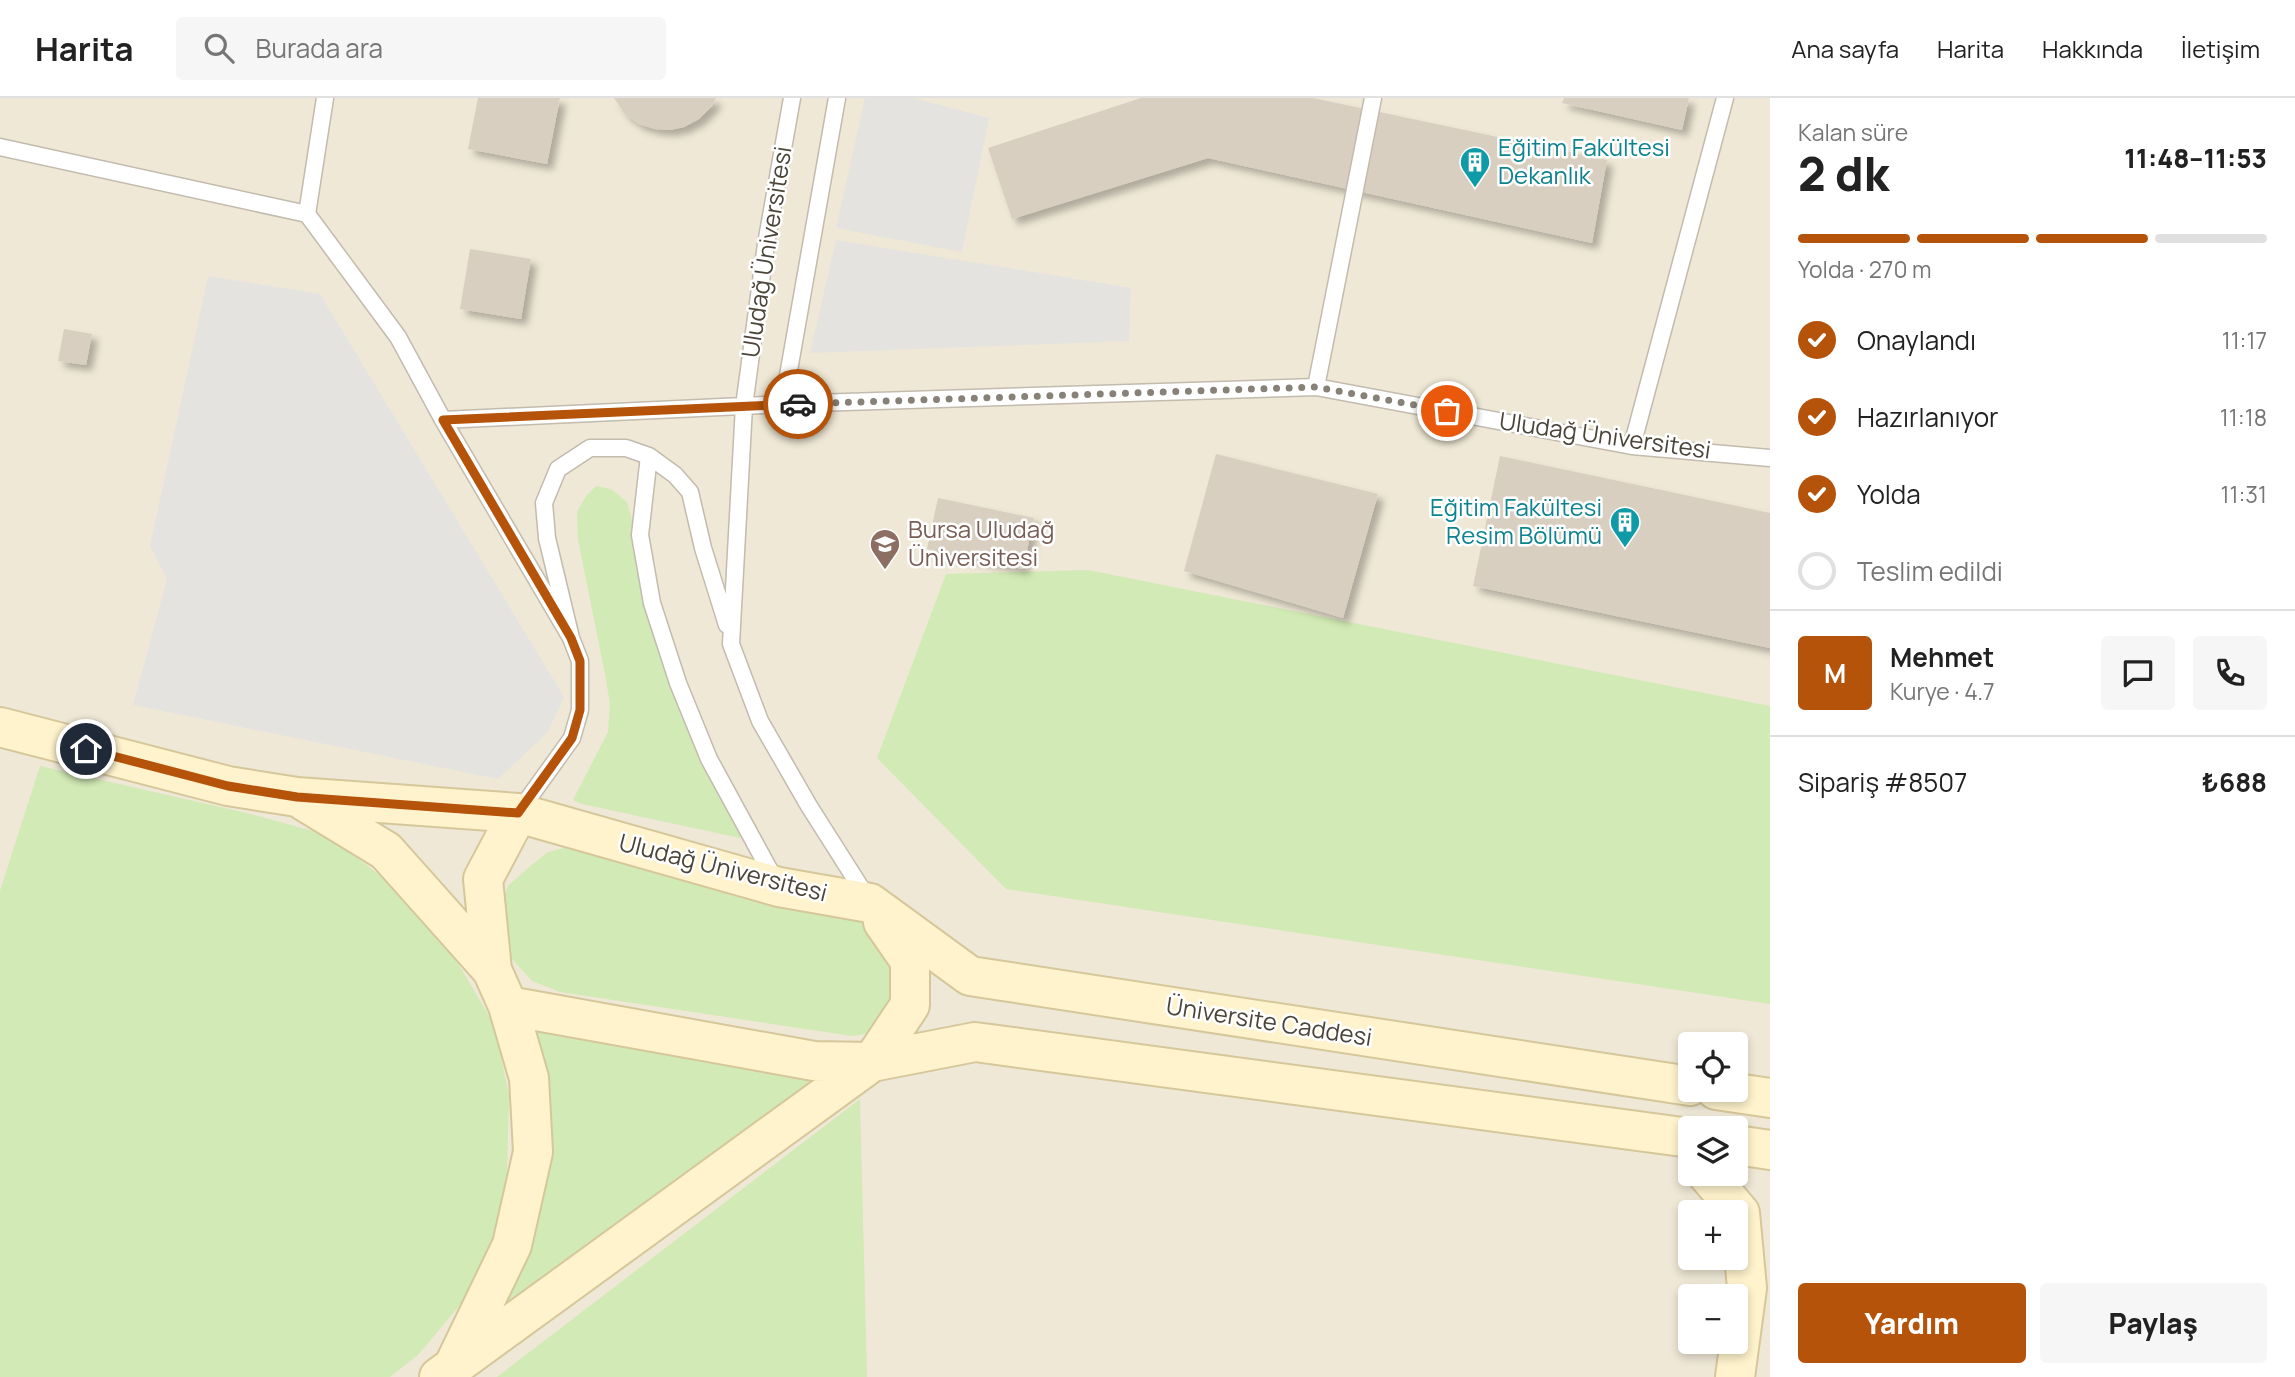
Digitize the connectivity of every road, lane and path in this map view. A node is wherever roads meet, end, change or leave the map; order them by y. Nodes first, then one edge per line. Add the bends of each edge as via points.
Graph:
1 (325, 98) edge
2 (792, 98) edge
3 (837, 98) edge
4 (1373, 98) edge
5 (1725, 98) edge
6 (0, 147) edge
7 (307, 214) junction
8 (1316, 387) junction
9 (783, 404) junction
10 (744, 406) junction
11 (443, 420) junction
12 (1632, 446) junction
13 (649, 456) junction
14 (1770, 458) edge
15 (731, 637) junction
16 (571, 638) junction
17 (0, 727) edge
18 (297, 797) junction
19 (518, 813) junction
20 (779, 887) junction
21 (870, 903) junction
22 (492, 971) junction
23 (508, 1006) junction
24 (872, 1062) junction
25 (1678, 1084) edge
26 (1748, 1095) edge
27 (1770, 1098) edge
28 (1678, 1142) edge
29 (1748, 1147) edge
30 (1770, 1150) edge
31 (1717, 1186) edge
32 (446, 1371) edge
33 (1735, 1377) edge

1 - 7 lane
2 - 10 lane, Uludağ Üniversitesi
3 - 9 lane
4 - 8 lane
5 - 12 lane
6 - 7 lane
7 - 11 lane via 398,337
8 - 9 lane, Uludağ Üniversitesi
8 - 12 lane, Uludağ Üniversitesi
9 - 10 lane, Uludağ Üniversitesi
10 - 11 lane, Uludağ Üniversitesi
10 - 15 lane, Uludağ Üniversitesi
11 - 16 lane
12 - 14 lane, Uludağ Üniversitesi
13 - 15 lane via 690,492
13 - 16 lane via 626,448 590,448 558,469 544,503 547,538
13 - 20 lane via 640,535 652,603 709,759
15 - 21 lane, Uludağ Üniversitesi via 760,720
16 - 19 lane via 580,661 580,710 572,738
17 - 18 street, Uludağ Üniversitesi via 228,786
18 - 19 street, Uludağ Üniversitesi
18 - 22 street, Uludağ Üniversitesi via 386,851
19 - 20 street, Uludağ Üniversitesi
19 - 22 street via 483,879
20 - 21 street, Uludağ Üniversitesi
21 - 24 street via 910,961 910,1005
21 - 25 street, Üniversite Caddesi via 970,976
22 - 23 street, Uludağ Üniversitesi
23 - 24 street via 814,1061
23 - 32 street, Uludağ Üniversitesi via 529,1078 533,1152 512,1245
24 - 28 street via 975,1042
24 - 32 street
26 - 27 street
29 - 30 street
31 - 33 street via 1740,1213 1747,1289

